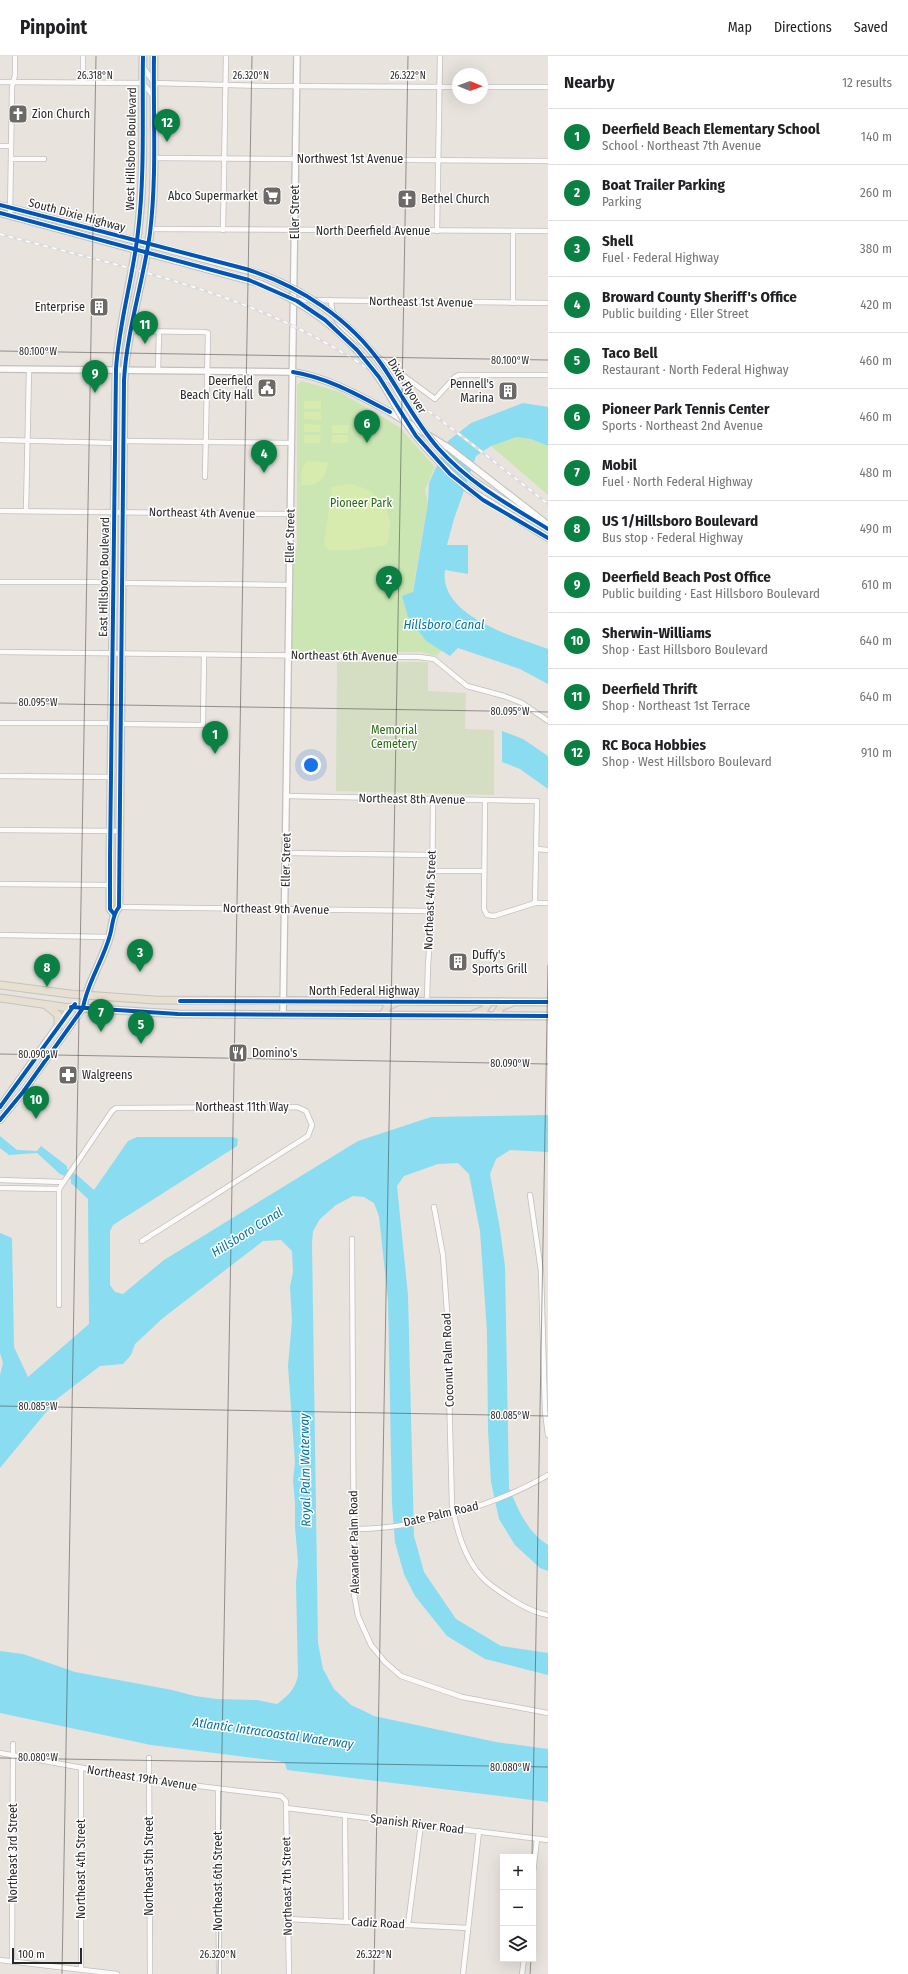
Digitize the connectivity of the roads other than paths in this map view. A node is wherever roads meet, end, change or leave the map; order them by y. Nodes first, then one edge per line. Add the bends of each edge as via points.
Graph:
1 (15, 56) edge
2 (83, 56) edge
3 (143, 56) edge
4 (154, 56) edge
5 (226, 56) edge
6 (297, 56) edge
7 (440, 56) edge
8 (143, 66) junction
9 (0, 82) edge
10 (14, 82) junction
11 (83, 82) junction
12 (143, 83) junction
13 (154, 83) junction
14 (226, 86) junction
15 (296, 86) junction
16 (548, 86) edge
17 (439, 87) junction
18 (452, 87) edge
19 (488, 87) edge
20 (154, 97) junction
21 (0, 146) edge
22 (11, 146) junction
23 (153, 158) junction
24 (224, 158) junction
25 (11, 159) junction
26 (44, 159) dead end
27 (295, 159) junction
28 (438, 159) junction
29 (548, 161) edge
30 (0, 205) edge
31 (11, 208) junction
32 (0, 213) edge
33 (10, 216) junction
34 (150, 229) junction
35 (223, 230) junction
36 (295, 230) junction
37 (437, 231) junction
38 (513, 231) junction
39 (548, 231) edge
40 (137, 242) junction
41 (148, 245) junction
42 (136, 250) junction
43 (146, 253) junction
44 (294, 300) junction
45 (331, 300) junction
46 (513, 303) junction
47 (548, 303) edge
48 (130, 331) junction
49 (159, 332) junction
50 (0, 369) edge
51 (116, 369) junction
52 (29, 370) junction
53 (125, 370) junction
54 (158, 370) junction
55 (208, 371) junction
56 (293, 372) junction
57 (548, 375) edge
58 (390, 412) joint
59 (0, 440) edge
60 (28, 440) junction
61 (124, 441) junction
62 (206, 442) junction
63 (291, 442) junction
64 (115, 443) junction
65 (205, 477) dead end
66 (0, 511) edge
67 (26, 511) junction
68 (115, 512) junction
69 (123, 512) junction
70 (290, 514) junction
71 (548, 525) edge
72 (548, 529) edge
73 (546, 536) edge
74 (0, 582) edge
75 (114, 582) junction
76 (122, 583) junction
77 (289, 585) junction
78 (0, 652) edge
79 (113, 653) junction
80 (121, 654) junction
81 (204, 655) junction
82 (288, 655) junction
83 (548, 721) edge
84 (0, 723) edge
85 (112, 724) junction
86 (120, 724) junction
87 (112, 742) junction
88 (120, 752) junction
89 (0, 776) edge
90 (111, 777) junction
91 (287, 796) junction
92 (433, 799) junction
93 (485, 800) junction
94 (0, 830) edge
95 (110, 831) junction
96 (119, 831) junction
97 (537, 849) junction
98 (548, 850) edge
99 (286, 853) junction
100 (432, 855) junction
101 (432, 871) junction
102 (484, 871) junction
103 (0, 884) edge
104 (110, 885) junction
105 (548, 902) edge
106 (535, 903) junction
107 (119, 907) junction
108 (285, 909) junction
109 (432, 911) junction
110 (114, 914) junction
111 (0, 935) edge
112 (109, 937) junction
113 (0, 985) edge
114 (85, 995) junction
115 (0, 998) edge
116 (284, 1001) junction
117 (399, 1001) junction
118 (427, 1002) junction
119 (489, 1002) junction
120 (513, 1002) junction
121 (548, 1002) edge
122 (45, 1005) junction
123 (71, 1007) junction
124 (83, 1008) junction
125 (283, 1015) junction
126 (383, 1015) junction
127 (471, 1016) junction
128 (495, 1016) junction
129 (548, 1016) edge
130 (58, 1027) junction
131 (26, 1072) junction
132 (16, 1086) junction
133 (23, 1092) junction
134 (14, 1103) junction
135 (0, 1107) edge
136 (0, 1120) edge
137 (0, 1180) edge
138 (65, 1180) junction
139 (22, 1182) junction
140 (0, 1188) edge
141 (22, 1189) junction
142 (59, 1189) junction
143 (530, 1195) dead end
144 (434, 1207) dead end
145 (352, 1240) dead end
146 (142, 1241) dead end
147 (59, 1305) dead end
148 (548, 1435) edge
149 (548, 1475) edge
150 (454, 1514) junction
151 (353, 1529) junction
152 (548, 1615) edge
153 (548, 1713) edge
154 (13, 1744) dead end
155 (0, 1753) edge
156 (13, 1756) junction
157 (149, 1758) dead end
158 (81, 1768) junction
159 (149, 1780) junction
160 (218, 1789) junction
161 (285, 1798) joint
162 (286, 1808) junction
163 (345, 1815) junction
164 (420, 1824) junction
165 (479, 1831) junction
166 (537, 1839) junction
167 (548, 1840) edge
168 (535, 1854) edge
169 (288, 1919) junction
170 (346, 1922) junction
171 (408, 1925) junction
172 (468, 1928) junction
173 (0, 1960) edge
174 (12, 1961) junction
175 (524, 1962) edge
176 (81, 1969) junction
177 (110, 1974) edge
178 (117, 1974) edge
179 (150, 1974) edge
180 (219, 1974) edge
181 (288, 1974) edge
182 (463, 1974) edge
183 (522, 1974) edge

1 - 10 street
2 - 11 street
3 - 8 main road, West Hillsboro Boulevard
4 - 13 main road, West Hillsboro Boulevard
5 - 14 street
6 - 15 street, Eller Street
7 - 17 street
8 - 12 main road, West Hillsboro Boulevard
8 - 13 street
9 - 10 street
10 - 11 street
10 - 22 street
11 - 12 street
12 - 20 street
12 - 40 main road, West Hillsboro Boulevard
13 - 14 street
13 - 20 main road, West Hillsboro Boulevard
14 - 15 street
14 - 24 street
15 - 17 street
15 - 27 street, Eller Street
16 - 19 street
17 - 18 street
17 - 28 street
20 - 23 main road, West Hillsboro Boulevard
21 - 22 street
22 - 25 street
23 - 24 street, Northwest 1st Avenue
23 - 34 main road, West Hillsboro Boulevard
24 - 27 street, Northwest 1st Avenue
24 - 35 street
25 - 26 street
25 - 31 street
27 - 28 street, Northwest 1st Avenue
27 - 36 street, Eller Street
28 - 29 street, Northwest 1st Avenue
28 - 37 street
30 - 31 main road, South Dixie Highway
31 - 33 street
31 - 40 main road, South Dixie Highway
32 - 33 main road, South Dixie Highway
33 - 42 main road, South Dixie Highway
34 - 35 street, North Deerfield Avenue
34 - 41 main road, West Hillsboro Boulevard
35 - 36 street, North Deerfield Avenue
36 - 37 street, North Deerfield Avenue
36 - 44 street, Eller Street
37 - 38 street, North Deerfield Avenue
38 - 39 street, North Deerfield Avenue
38 - 46 street
40 - 41 main road, South Dixie Highway
40 - 42 main road, East Hillsboro Boulevard
41 - 43 main road, East Hillsboro Boulevard
41 - 72 main road, Dixie Flyover, bridge via 264,275 314,300 354,333 382,365 428,437 451,462 474,481
42 - 43 main road, South Dixie Highway
42 - 51 main road, East Hillsboro Boulevard via 121,320
43 - 48 main road, East Hillsboro Boulevard
43 - 73 main road, Dixie Flyover, bridge via 261,284 312,310 345,337 369,363 406,422 426,449 450,474 468,489
44 - 45 street, Northeast 1st Avenue
44 - 56 street, Eller Street
45 - 46 street, Northeast 1st Avenue
45 - 57 street via 334,318 344,329 432,398 438,398 455,376 459,375
46 - 47 street, Northeast 1st Avenue
48 - 49 street
48 - 53 main road, East Hillsboro Boulevard
49 - 54 street
49 - 55 street via 208,333
50 - 52 street
51 - 52 street
51 - 53 street
51 - 64 main road, East Hillsboro Boulevard
52 - 60 street
53 - 54 street
53 - 61 main road, East Hillsboro Boulevard
54 - 55 street
55 - 56 street
55 - 62 street
56 - 58 street via 336,384
56 - 63 street, Eller Street
58 - 71 main road via 441,443
59 - 60 street
60 - 64 street
60 - 67 street
61 - 62 street
61 - 69 main road, East Hillsboro Boulevard
62 - 63 street
62 - 65 street
63 - 70 street, Eller Street
64 - 68 main road, East Hillsboro Boulevard
66 - 67 street, Northeast 4th Avenue
67 - 68 street, Northeast 4th Avenue
68 - 69 street, Northeast 4th Avenue
68 - 75 main road, East Hillsboro Boulevard
69 - 70 street, Northeast 4th Avenue
69 - 76 main road, East Hillsboro Boulevard
70 - 77 street, Eller Street
74 - 75 street
75 - 79 main road, East Hillsboro Boulevard
76 - 77 street
76 - 80 main road, East Hillsboro Boulevard
77 - 82 street, Eller Street
78 - 79 street, Northeast 6th Avenue
79 - 80 street, Northeast 6th Avenue
79 - 85 main road, East Hillsboro Boulevard
80 - 81 street, Northeast 6th Avenue
80 - 86 main road, East Hillsboro Boulevard
81 - 82 street, Northeast 6th Avenue
81 - 86 street via 203,725
82 - 83 street, Northeast 6th Avenue via 434,659 467,686 522,703
82 - 91 street, Eller Street
84 - 85 street
85 - 87 main road, East Hillsboro Boulevard
86 - 88 main road, East Hillsboro Boulevard
87 - 88 main road via 115,749
87 - 90 main road, East Hillsboro Boulevard
88 - 96 main road, East Hillsboro Boulevard
89 - 90 street
90 - 95 main road, East Hillsboro Boulevard
91 - 92 street, Northeast 8th Avenue
91 - 99 street, Eller Street
92 - 93 street, Northeast 8th Avenue
92 - 100 street, Northeast 4th Street
93 - 97 street, Northeast 8th Avenue via 537,801
93 - 102 street
94 - 95 street
95 - 96 street
95 - 104 main road, East Hillsboro Boulevard
96 - 107 main road, East Hillsboro Boulevard
97 - 98 street
97 - 106 street
99 - 100 street
99 - 108 street, Eller Street
100 - 101 street, Northeast 4th Street
101 - 102 street
101 - 109 street, Northeast 4th Street
102 - 106 street via 484,909 487,915 494,916
103 - 104 street
104 - 110 main road, East Hillsboro Boulevard via 110,909
105 - 106 street
107 - 108 street, Northeast 9th Avenue
107 - 110 main road, East Hillsboro Boulevard
108 - 109 street, Northeast 9th Avenue
108 - 116 street, Eller Street
109 - 118 street, Northeast 4th Street
110 - 112 main road, East Hillsboro Boulevard
111 - 112 street
112 - 114 main road, East Hillsboro Boulevard via 100,964
113 - 114 main road, North Federal Highway
114 - 116 main road, North Federal Highway via 180,1001
114 - 123 main road, East Hillsboro Boulevard
114 - 124 main road, East Hillsboro Boulevard
115 - 122 main road, North Federal Highway
116 - 117 main road, North Federal Highway
116 - 125 street, Eller Street
117 - 118 main road, North Federal Highway
117 - 126 main road via 387,1007
118 - 119 main road, North Federal Highway
119 - 120 main road, North Federal Highway
119 - 127 main road via 484,1010
120 - 121 main road, North Federal Highway
120 - 128 main road via 501,1007
122 - 123 main road, North Federal Highway
122 - 130 main road via 58,1015
123 - 124 main road, North Federal Highway
123 - 130 main road, East Hillsboro Boulevard
124 - 125 main road, North Federal Highway via 178,1014
124 - 133 main road, East Hillsboro Boulevard
125 - 126 main road, North Federal Highway
126 - 127 main road, North Federal Highway
127 - 128 main road, North Federal Highway
128 - 129 main road, North Federal Highway
130 - 131 main road, East Hillsboro Boulevard
131 - 132 main road, East Hillsboro Boulevard
131 - 133 main road
132 - 134 main road
132 - 135 main road, East Hillsboro Boulevard
133 - 134 main road, East Hillsboro Boulevard
134 - 136 main road, East Hillsboro Boulevard
137 - 139 street
138 - 139 street
138 - 142 street, Northeast 11th Way
138 - 146 street, Northeast 11th Way via 116,1108 297,1107 306,1111 312,1124 308,1136
139 - 141 street
140 - 141 street
141 - 142 street
142 - 147 street
143 - 148 street via 541,1272 545,1412
144 - 150 street, Coconut Palm Road via 439,1226 446,1291
145 - 151 street, Alexander Palm Road
149 - 150 street, Date Palm Road via 517,1491
150 - 151 street, Date Palm Road via 390,1526
150 - 152 street, Coconut Palm Road via 464,1548 482,1578 518,1604
151 - 153 street, Alexander Palm Road via 354,1594 358,1616 371,1645 388,1666 401,1676 431,1688 493,1704
154 - 156 street, Northeast 3rd Street
155 - 156 street, Northeast 19th Avenue
156 - 158 street, Northeast 19th Avenue
156 - 174 street, Northeast 3rd Street
157 - 159 street, Northeast 5th Street
158 - 159 street, Northeast 19th Avenue
158 - 176 street, Northeast 4th Street
159 - 160 street, Northeast 19th Avenue
159 - 179 street, Northeast 5th Street
160 - 161 street, Northeast 19th Avenue
160 - 180 street, Northeast 6th Street
161 - 162 street, Northeast 7th Street
162 - 163 street, Spanish River Road
162 - 169 street, Northeast 7th Street
163 - 164 street, Spanish River Road
163 - 170 street
164 - 165 street, Spanish River Road
164 - 171 street
165 - 166 street, Spanish River Road
165 - 172 street
166 - 167 street, Spanish River Road
166 - 168 street
169 - 170 street, Cadiz Road
169 - 181 street, Northeast 7th Street
170 - 171 street, Cadiz Road
171 - 172 street, Cadiz Road
172 - 182 street
173 - 174 street
174 - 176 street
175 - 183 street
176 - 177 street
177 - 178 street

